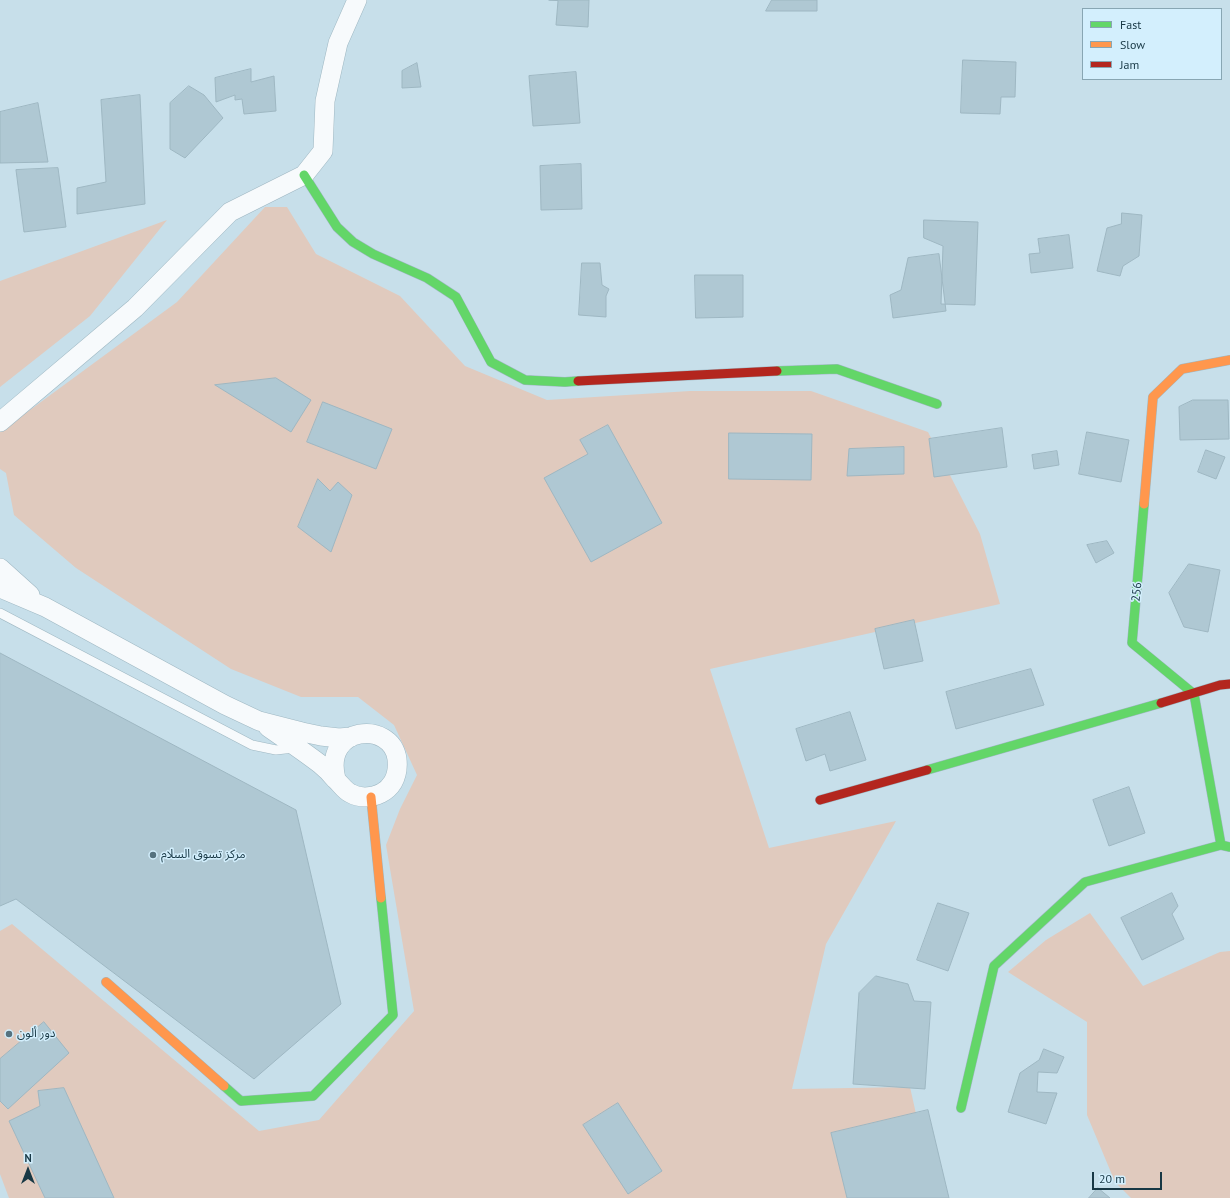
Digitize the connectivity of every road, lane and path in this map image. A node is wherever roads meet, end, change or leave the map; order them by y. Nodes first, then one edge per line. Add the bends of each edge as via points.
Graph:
1 (357, 0) edge
2 (304, 175) junction
3 (1230, 360) edge
4 (937, 404) dead end
5 (0, 422) edge
6 (0, 568) edge
7 (0, 588) edge
8 (44, 607) junction
9 (0, 613) edge
10 (1230, 684) edge
11 (1194, 694) junction
12 (259, 721) junction
13 (351, 737) junction
14 (296, 748) junction
15 (336, 779) junction
16 (371, 797) junction
17 (820, 800) dead end
18 (1225, 846) edge
19 (106, 982) dead end
20 (961, 1108) dead end

1 - 2 street via 338,42 326,94 323,151
2 - 4 street via 337,228 373,254 428,278 456,297 491,362 525,380 565,382 837,369
2 - 5 street via 230,212 135,308
3 - 11 street, 256 via 1182,369 1153,397 1132,643
6 - 8 street
7 - 8 street
8 - 12 street
9 - 14 lane via 252,745 276,750
10 - 11 street
11 - 17 street
11 - 18 street
12 - 13 street via 321,736
12 - 14 street
13 - 15 street via 337,750 334,760
13 - 16 street via 363,733 374,734 392,746 397,756 396,778 381,794
14 - 15 street via 320,764
15 - 16 street via 342,788 351,794
16 - 19 street via 393,1015 313,1096 241,1101
18 - 20 street via 1085,882 994,966

